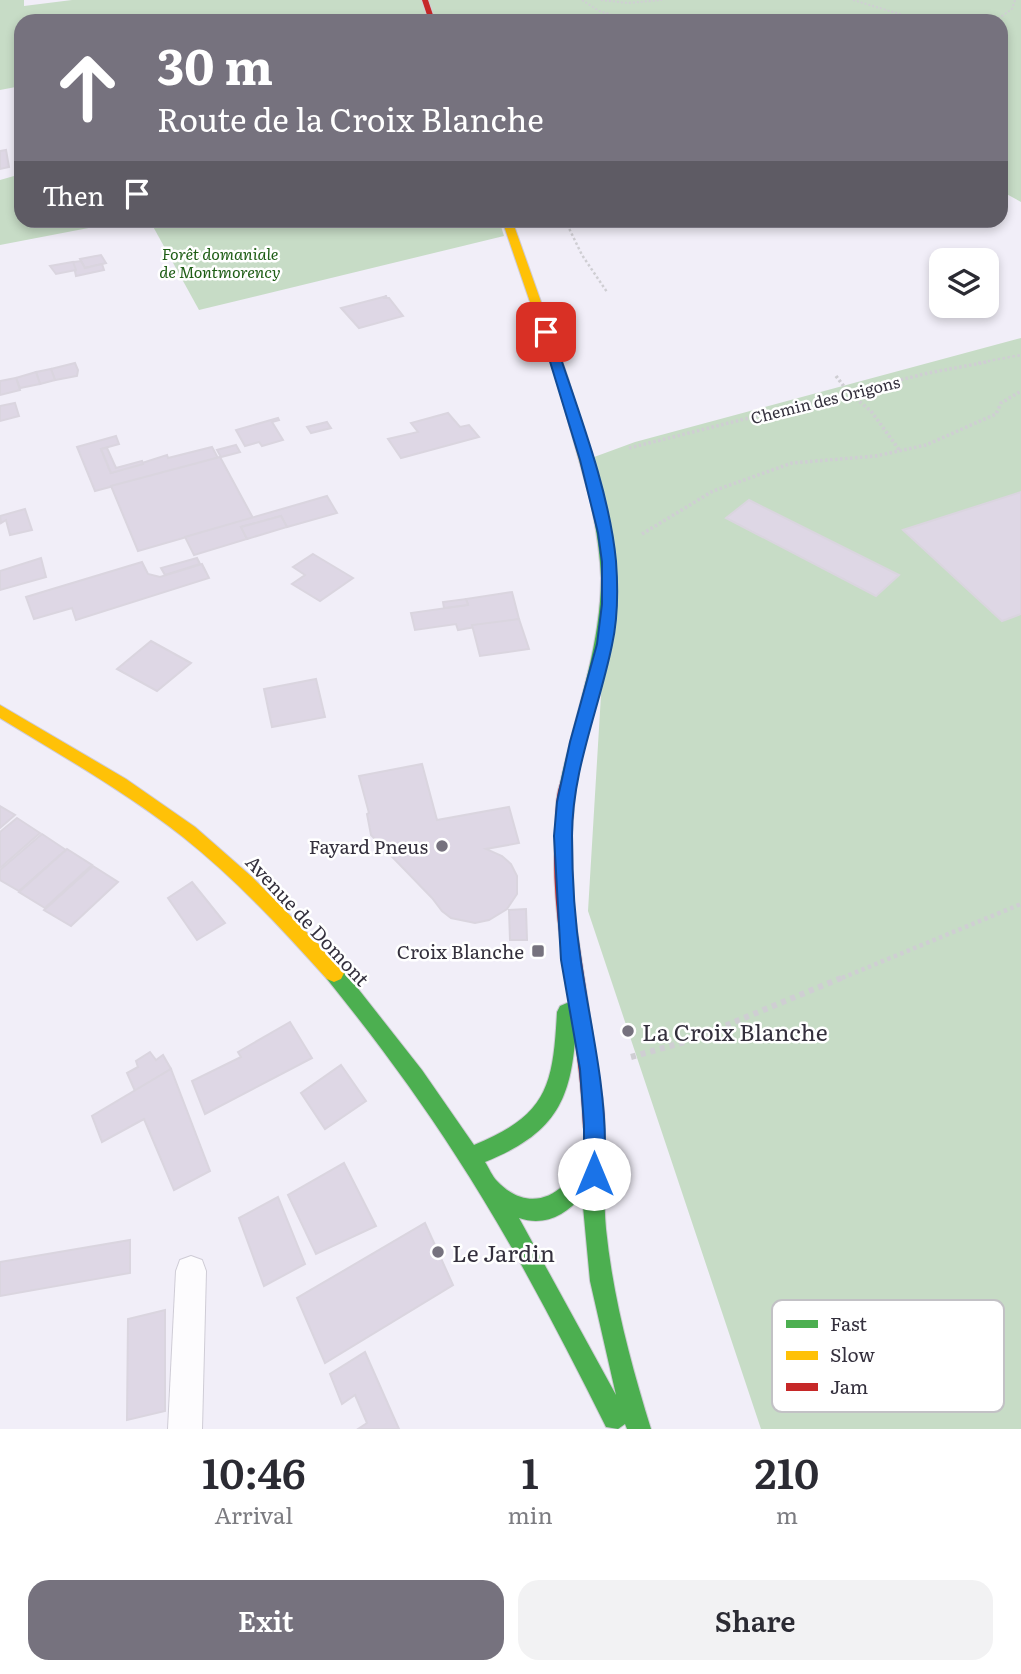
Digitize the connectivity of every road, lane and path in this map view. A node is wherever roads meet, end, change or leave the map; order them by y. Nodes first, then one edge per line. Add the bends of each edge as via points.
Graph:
1 (582, 0) edge
2 (601, 0) edge
3 (662, 0) edge
4 (853, 0) edge
5 (1015, 0) edge
6 (609, 14) edge
7 (900, 14) edge
8 (1005, 14) edge
9 (510, 228) edge
10 (569, 228) edge
11 (607, 292) dead end
12 (1021, 355) edge
13 (836, 376) dead end
14 (1021, 391) edge
15 (849, 393) junction
16 (629, 448) dead end
17 (900, 451) junction
18 (609, 562) junction
19 (0, 711) edge
20 (1021, 904) edge
21 (571, 960) junction
22 (590, 1069) junction
23 (594, 1147) junction
24 (469, 1158) junction
25 (486, 1185) junction
26 (191, 1271) dead end
27 (185, 1429) edge
28 (621, 1429) edge
29 (639, 1429) edge

1 - 6 path
2 - 3 path
4 - 7 path
5 - 8 path
9 - 18 main road via 581,438
10 - 11 path
12 - 15 path, Chemin des Origons
13 - 15 path
14 - 17 path via 1001,402 996,414 926,445
15 - 16 path, Chemin des Origons
15 - 17 path via 871,411
17 - 18 path via 792,463 713,491 649,528
18 - 21 main road via 605,644 565,802
19 - 24 main road, Avenue de Domont via 123,785 211,850 268,903 355,1000
20 - 22 path via 688,1041
21 - 22 main road
21 - 24 main road via 566,1031 554,1100 527,1131
22 - 23 main road
23 - 25 main road via 578,1188 541,1212 514,1208
23 - 29 main road via 595,1228 604,1304
24 - 25 main road, Avenue de Domont
25 - 28 main road, Avenue de Domont via 545,1283
26 - 27 lane

